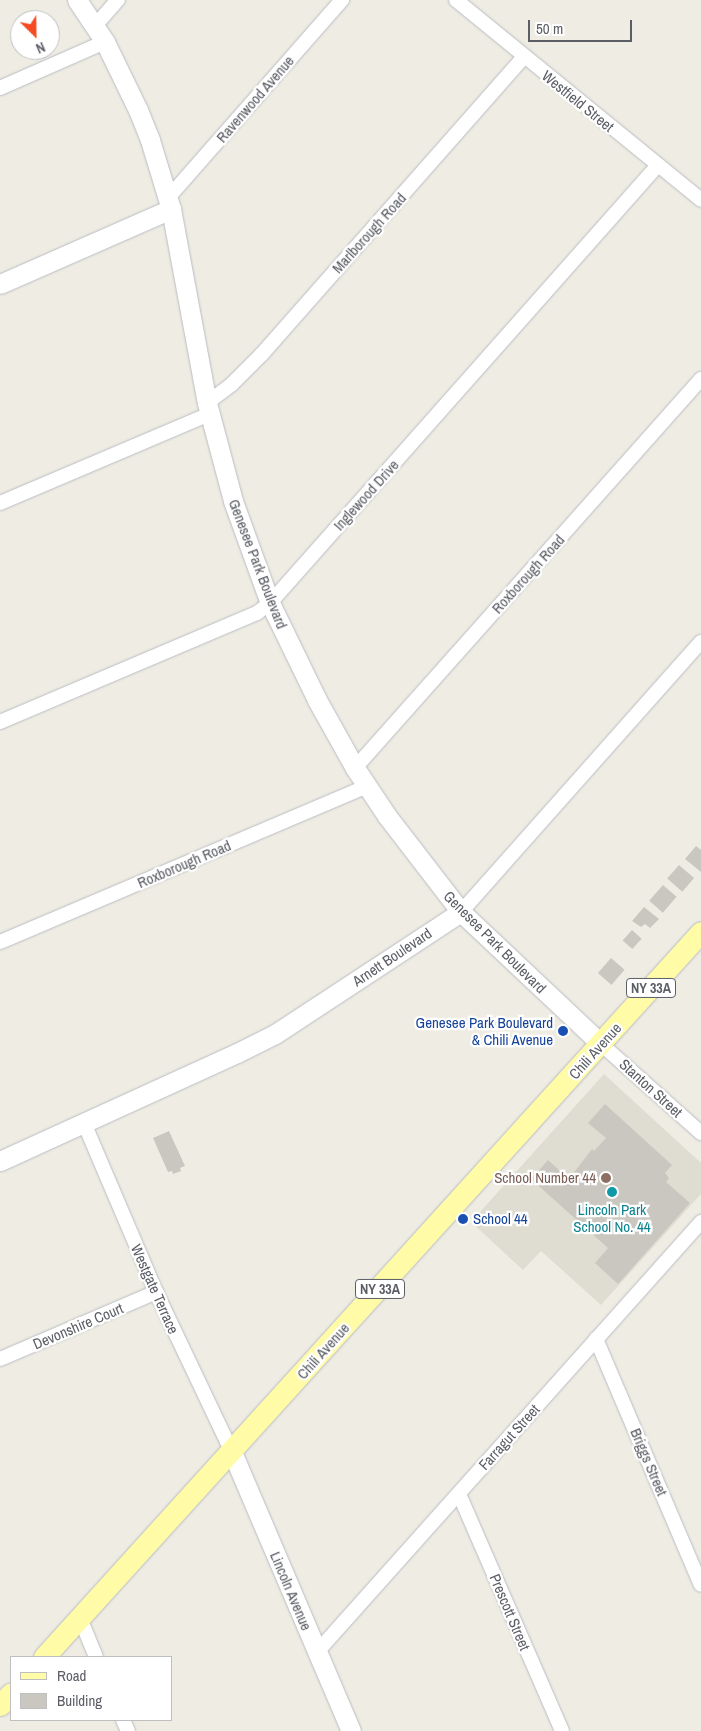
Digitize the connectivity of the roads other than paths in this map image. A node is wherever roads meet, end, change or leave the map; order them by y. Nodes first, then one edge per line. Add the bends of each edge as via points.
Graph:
1 (77, 0) edge
2 (118, 0) edge
3 (342, 0) edge
4 (456, 0) edge
5 (100, 34) junction
6 (524, 57) junction
7 (0, 88) edge
8 (658, 165) junction
9 (701, 200) edge
10 (170, 204) junction
11 (0, 284) edge
12 (701, 379) edge
13 (209, 408) junction
14 (0, 503) edge
15 (270, 603) junction
16 (701, 642) edge
17 (0, 722) edge
18 (355, 768) junction
19 (367, 786) junction
20 (461, 912) junction
21 (701, 932) edge
22 (0, 942) edge
23 (601, 1044) junction
24 (84, 1123) junction
25 (701, 1132) edge
26 (0, 1161) edge
27 (701, 1222) edge
28 (156, 1292) junction
29 (596, 1340) junction
30 (0, 1359) edge
31 (232, 1452) junction
32 (459, 1494) junction
33 (701, 1584) edge
34 (80, 1618) junction
35 (317, 1652) junction
36 (45, 1656) edge
37 (96, 1656) edge
38 (10, 1694) edge
39 (0, 1705) edge
40 (351, 1731) edge
41 (562, 1731) edge

1 - 5 street, Genesee Park Boulevard
2 - 5 street
3 - 10 street, Ravenwood Avenue
4 - 6 street, Westfield Street
5 - 7 street
5 - 10 street, Genesee Park Boulevard via 138,110
6 - 8 street, Westfield Street
6 - 13 street, Marlborough Road via 262,354
8 - 9 street, Westfield Street
8 - 15 street, Inglewood Drive
10 - 11 street, Ravenwood Avenue
10 - 13 street, Genesee Park Boulevard
12 - 18 street, Roxborough Road
13 - 14 street, Marlborough Road
13 - 15 street, Genesee Park Boulevard via 232,501
15 - 17 street, Inglewood Drive via 257,613
15 - 18 street, Genesee Park Boulevard via 317,700
16 - 20 street, Arnett Boulevard
18 - 19 street, Genesee Park Boulevard
19 - 20 street, Genesee Park Boulevard via 406,843
19 - 22 street, Roxborough Road
20 - 23 street, Genesee Park Boulevard
20 - 24 street, Arnett Boulevard via 275,1034
21 - 23 main road, Chili Avenue / NY 33A
23 - 25 street, Stanton Street
23 - 31 main road, Chili Avenue / NY 33A
24 - 26 street, Arnett Boulevard
24 - 28 street, Westgate Terrace
27 - 29 street, Farragut Street
28 - 30 street, Devonshire Court
28 - 31 street, Westgate Terrace
29 - 32 street, Farragut Street
29 - 33 street, Briggs Street
31 - 34 main road, Chili Avenue / NY 33A
31 - 35 street, Lincoln Avenue
32 - 35 street, Farragut Street
32 - 41 street, Prescott Street
34 - 36 main road, Chili Avenue / NY 33A
34 - 37 street
35 - 40 street, Lincoln Avenue
38 - 39 main road

